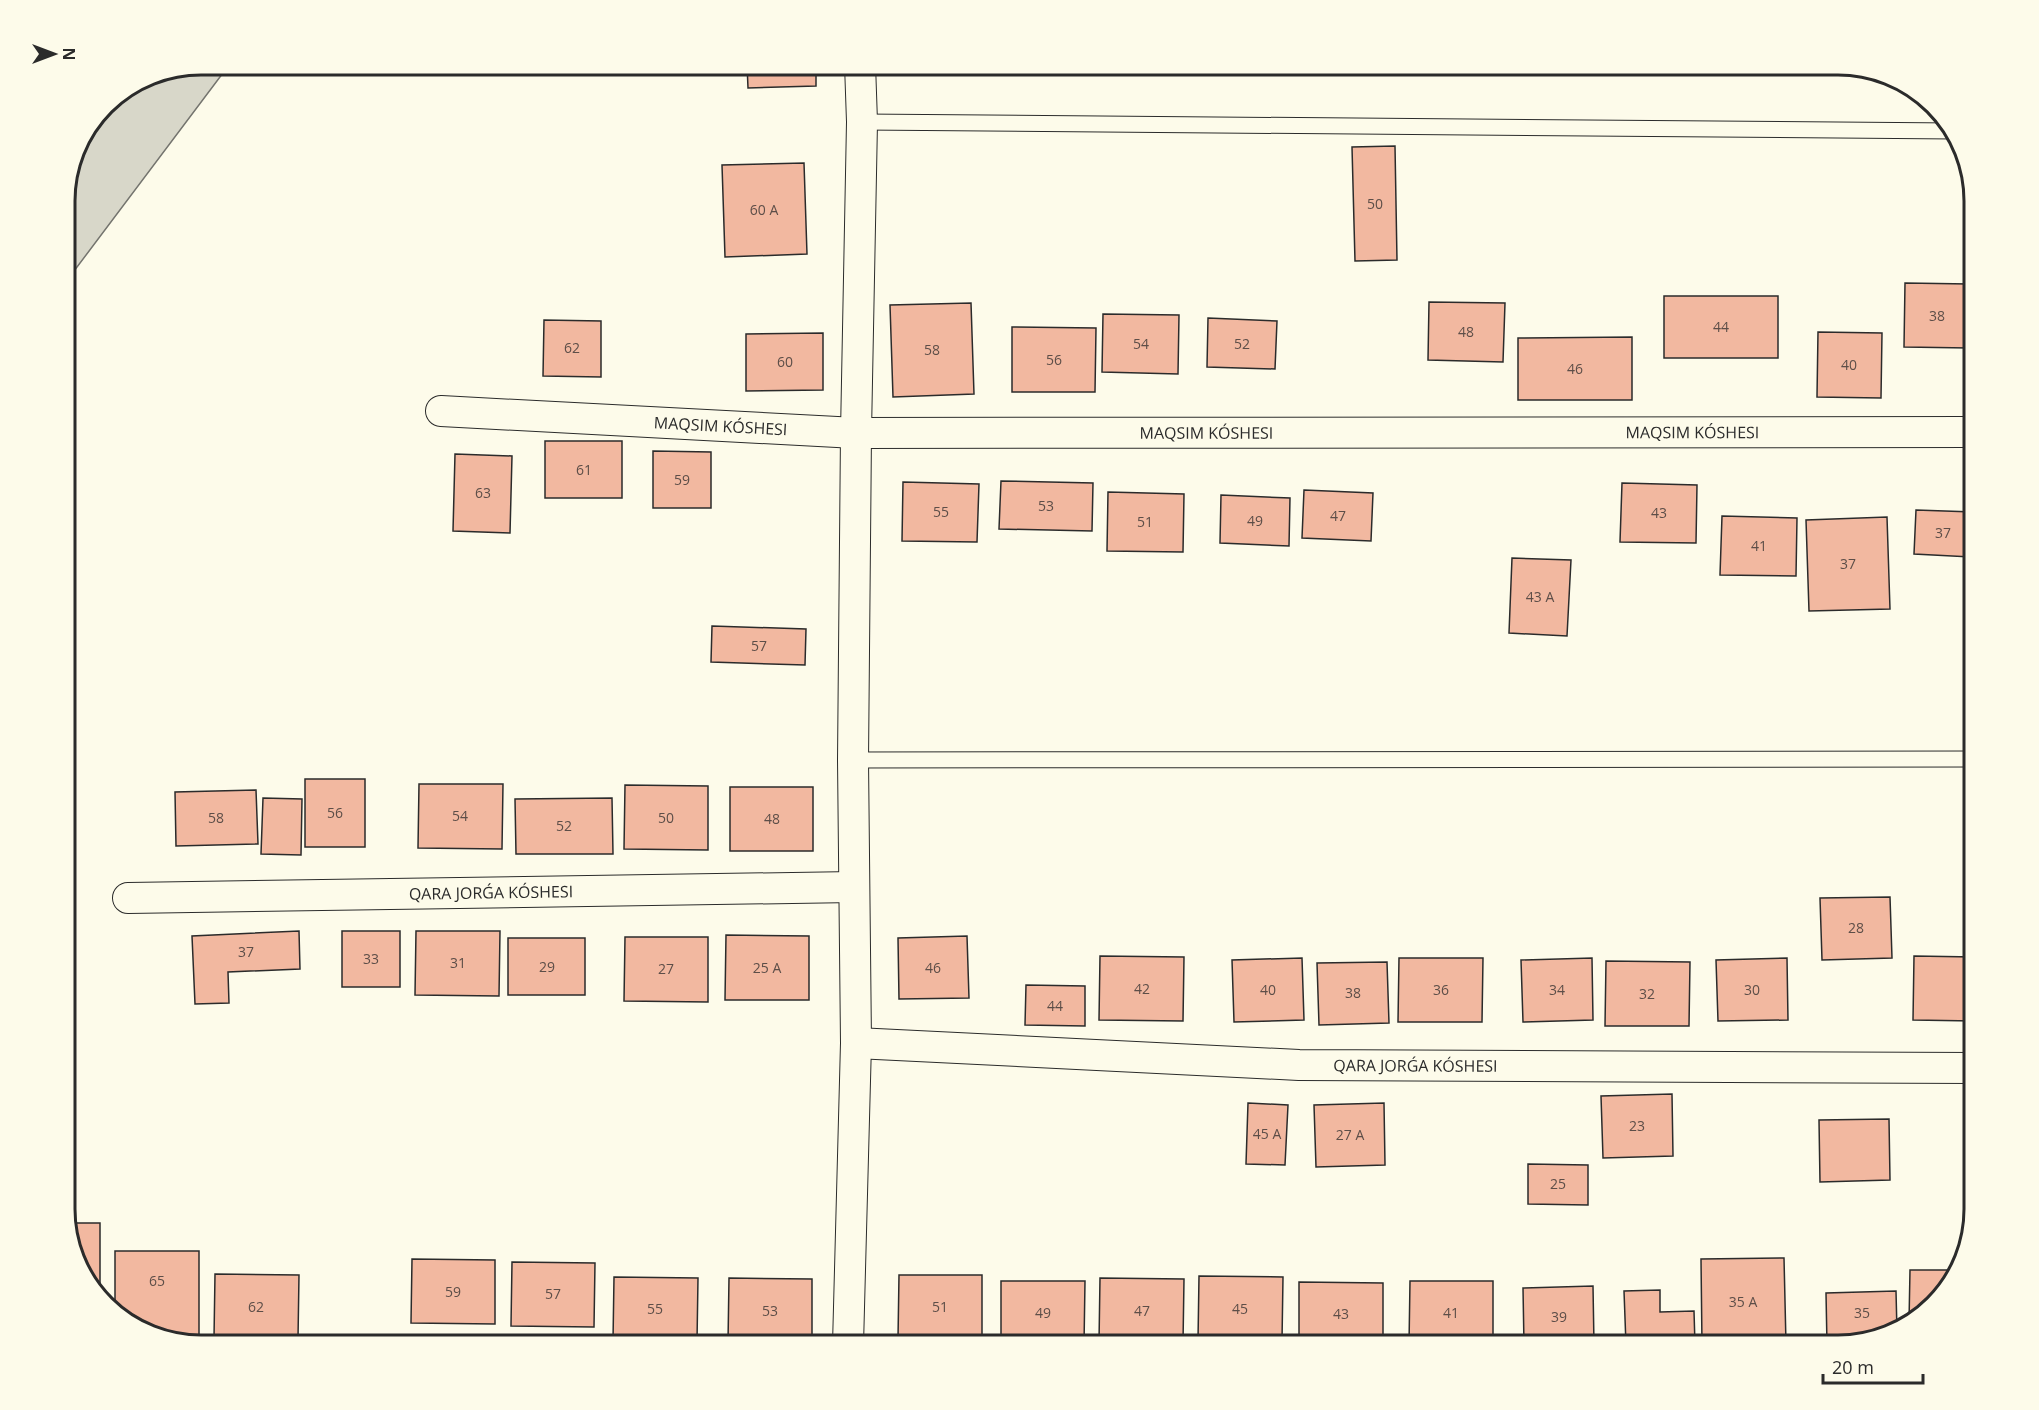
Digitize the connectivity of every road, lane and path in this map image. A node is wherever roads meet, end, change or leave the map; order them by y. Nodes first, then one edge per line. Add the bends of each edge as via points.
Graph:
1 (860, 75) edge
2 (862, 122) junction
3 (1942, 131) edge
4 (441, 411) dead end
5 (1964, 432) edge
6 (856, 433) junction
7 (1964, 759) edge
8 (853, 760) junction
9 (854, 887) junction
10 (128, 898) dead end
11 (855, 1043) junction
12 (1964, 1068) edge
13 (849, 1335) edge

1 - 2 street
2 - 3 lane
2 - 6 street
4 - 6 street
5 - 6 street
6 - 8 street
7 - 8 lane
8 - 9 street
9 - 10 street, QARA JORǴA KÓSHESI
9 - 11 street
11 - 12 street, QARA JORǴA KÓSHESI via 1299,1065
11 - 13 street

